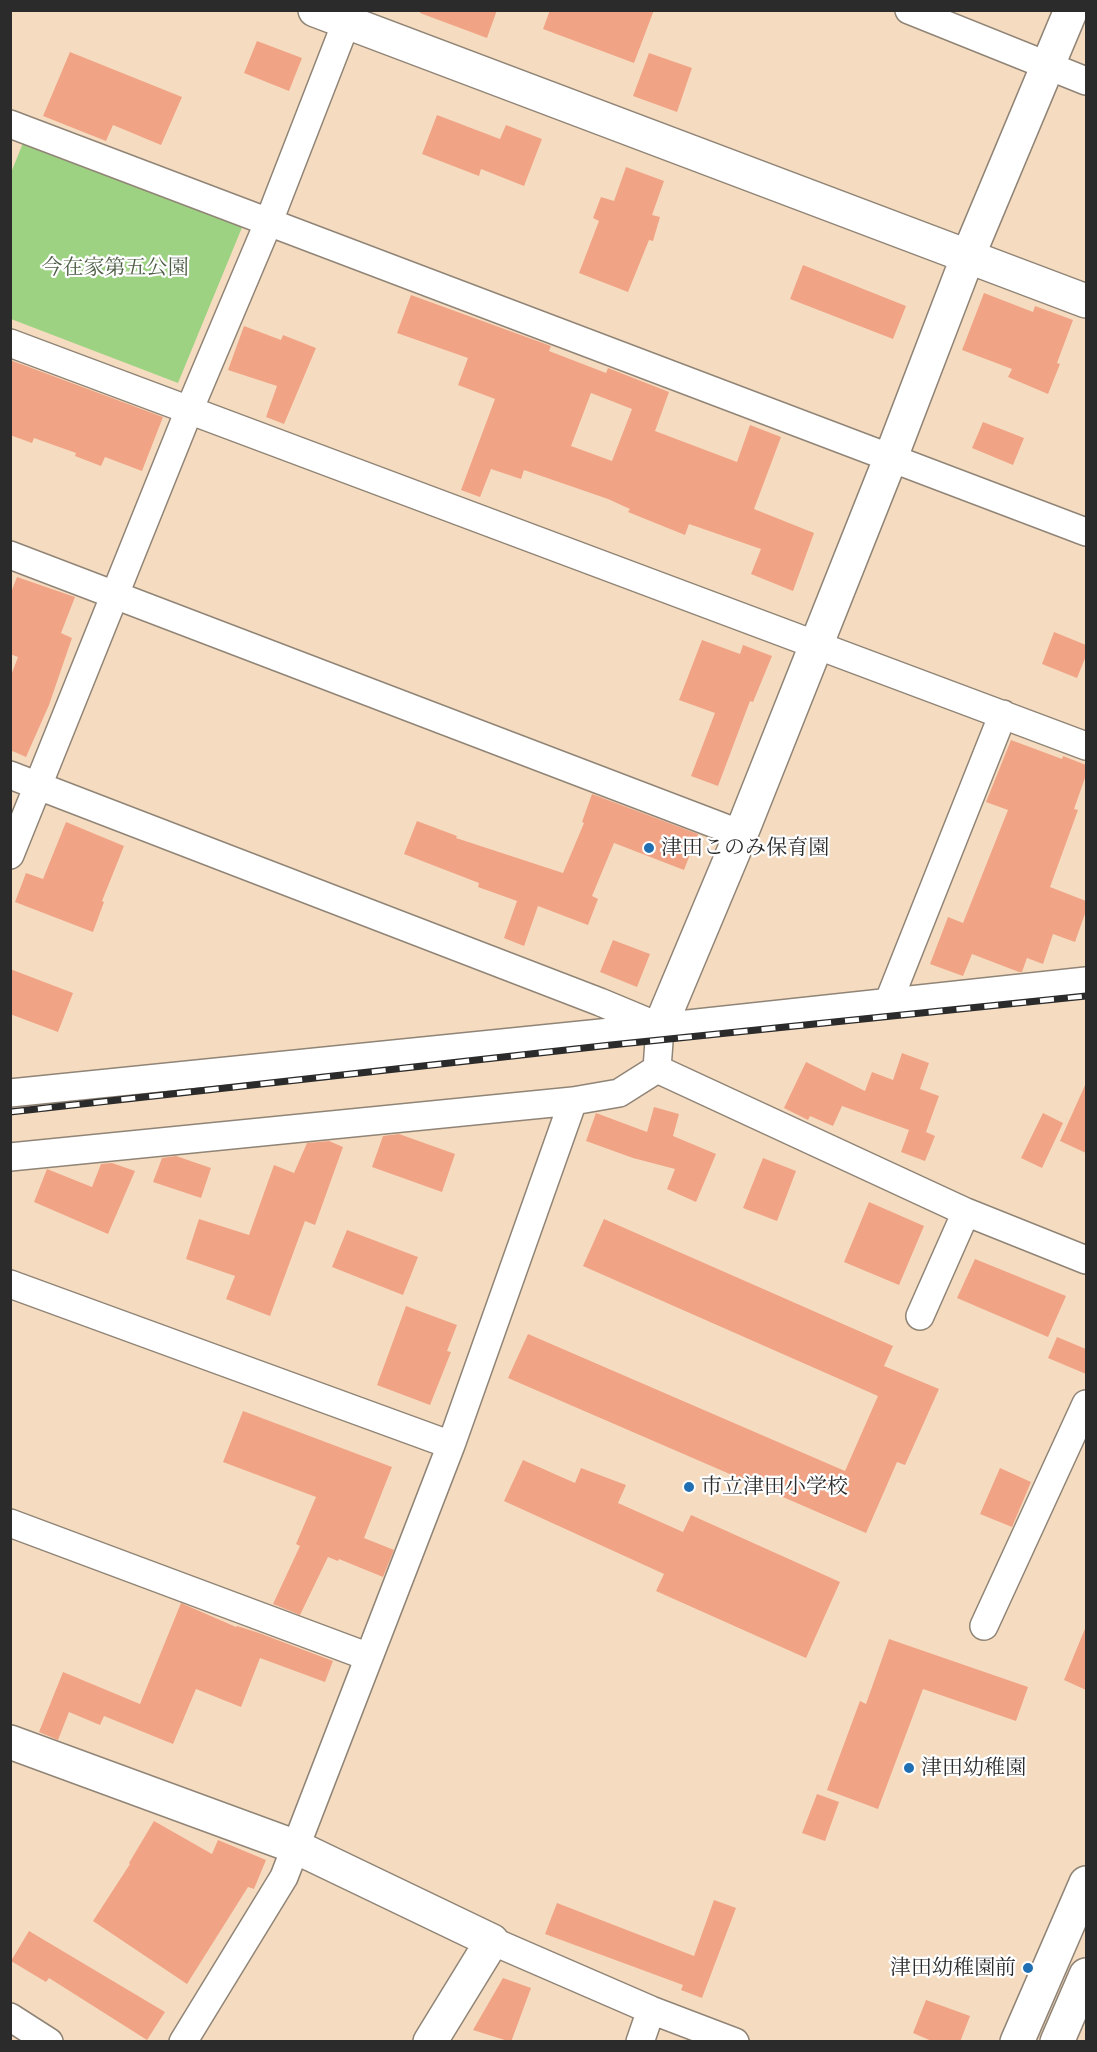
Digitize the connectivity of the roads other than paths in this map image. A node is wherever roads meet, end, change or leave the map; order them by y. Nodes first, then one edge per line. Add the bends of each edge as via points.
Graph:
1 (315, 10) edge
2 (909, 10) edge
3 (1071, 10) edge
4 (349, 17) edge
5 (1048, 66) junction
6 (1086, 81) edge
7 (10, 124) edge
8 (269, 221) junction
9 (968, 256) junction
10 (1086, 301) edge
11 (10, 343) edge
12 (190, 408) junction
13 (891, 457) junction
14 (1086, 532) edge
15 (10, 555) edge
16 (116, 595) junction
17 (816, 643) junction
18 (1003, 714) junction
19 (1086, 746) edge
20 (10, 775) edge
21 (38, 786) junction
22 (741, 834) junction
23 (10, 855) edge
24 (1086, 981) edge
25 (888, 1003) junction
26 (660, 1027) junction
27 (657, 1070) junction
28 (10, 1093) edge
29 (573, 1101) junction
30 (10, 1157) edge
31 (966, 1212) junction
32 (1084, 1253) edge
33 (10, 1284) edge
34 (920, 1316) dead end
35 (1086, 1404) edge
36 (451, 1445) junction
37 (10, 1522) edge
38 (984, 1626) dead end
39 (369, 1657) junction
40 (10, 1742) edge
41 (296, 1847) junction
42 (1086, 1883) edge
43 (492, 1941) junction
44 (1086, 1975) edge
45 (651, 2010) junction
46 (10, 2017) edge
47 (49, 2042) edge
48 (183, 2042) edge
49 (430, 2042) edge
50 (640, 2042) edge
51 (735, 2042) edge
52 (1017, 2042) edge
53 (1057, 2042) edge

1 - 4 street
2 - 5 street
3 - 5 street
4 - 8 street
4 - 9 street
5 - 6 street
5 - 9 street
7 - 8 street
8 - 12 street
8 - 13 street
9 - 10 street
9 - 13 street
11 - 12 street
12 - 16 street
12 - 17 street
13 - 14 street
13 - 17 street
15 - 16 street
16 - 21 street
16 - 22 street
17 - 18 street
17 - 22 street
18 - 19 street
18 - 25 street
20 - 21 street
21 - 23 street
21 - 26 street
22 - 26 street
24 - 25 street
25 - 26 street
26 - 27 street
26 - 28 street
27 - 29 street via 619,1094
27 - 31 street
29 - 30 street
29 - 36 street
31 - 32 street
31 - 34 street
33 - 36 street
35 - 38 street
36 - 39 street
37 - 39 street
39 - 41 street
40 - 41 street
41 - 43 street
41 - 48 street via 284,1876
42 - 52 street
43 - 45 street
43 - 49 street
44 - 53 street
45 - 50 street
45 - 51 street
46 - 47 street

